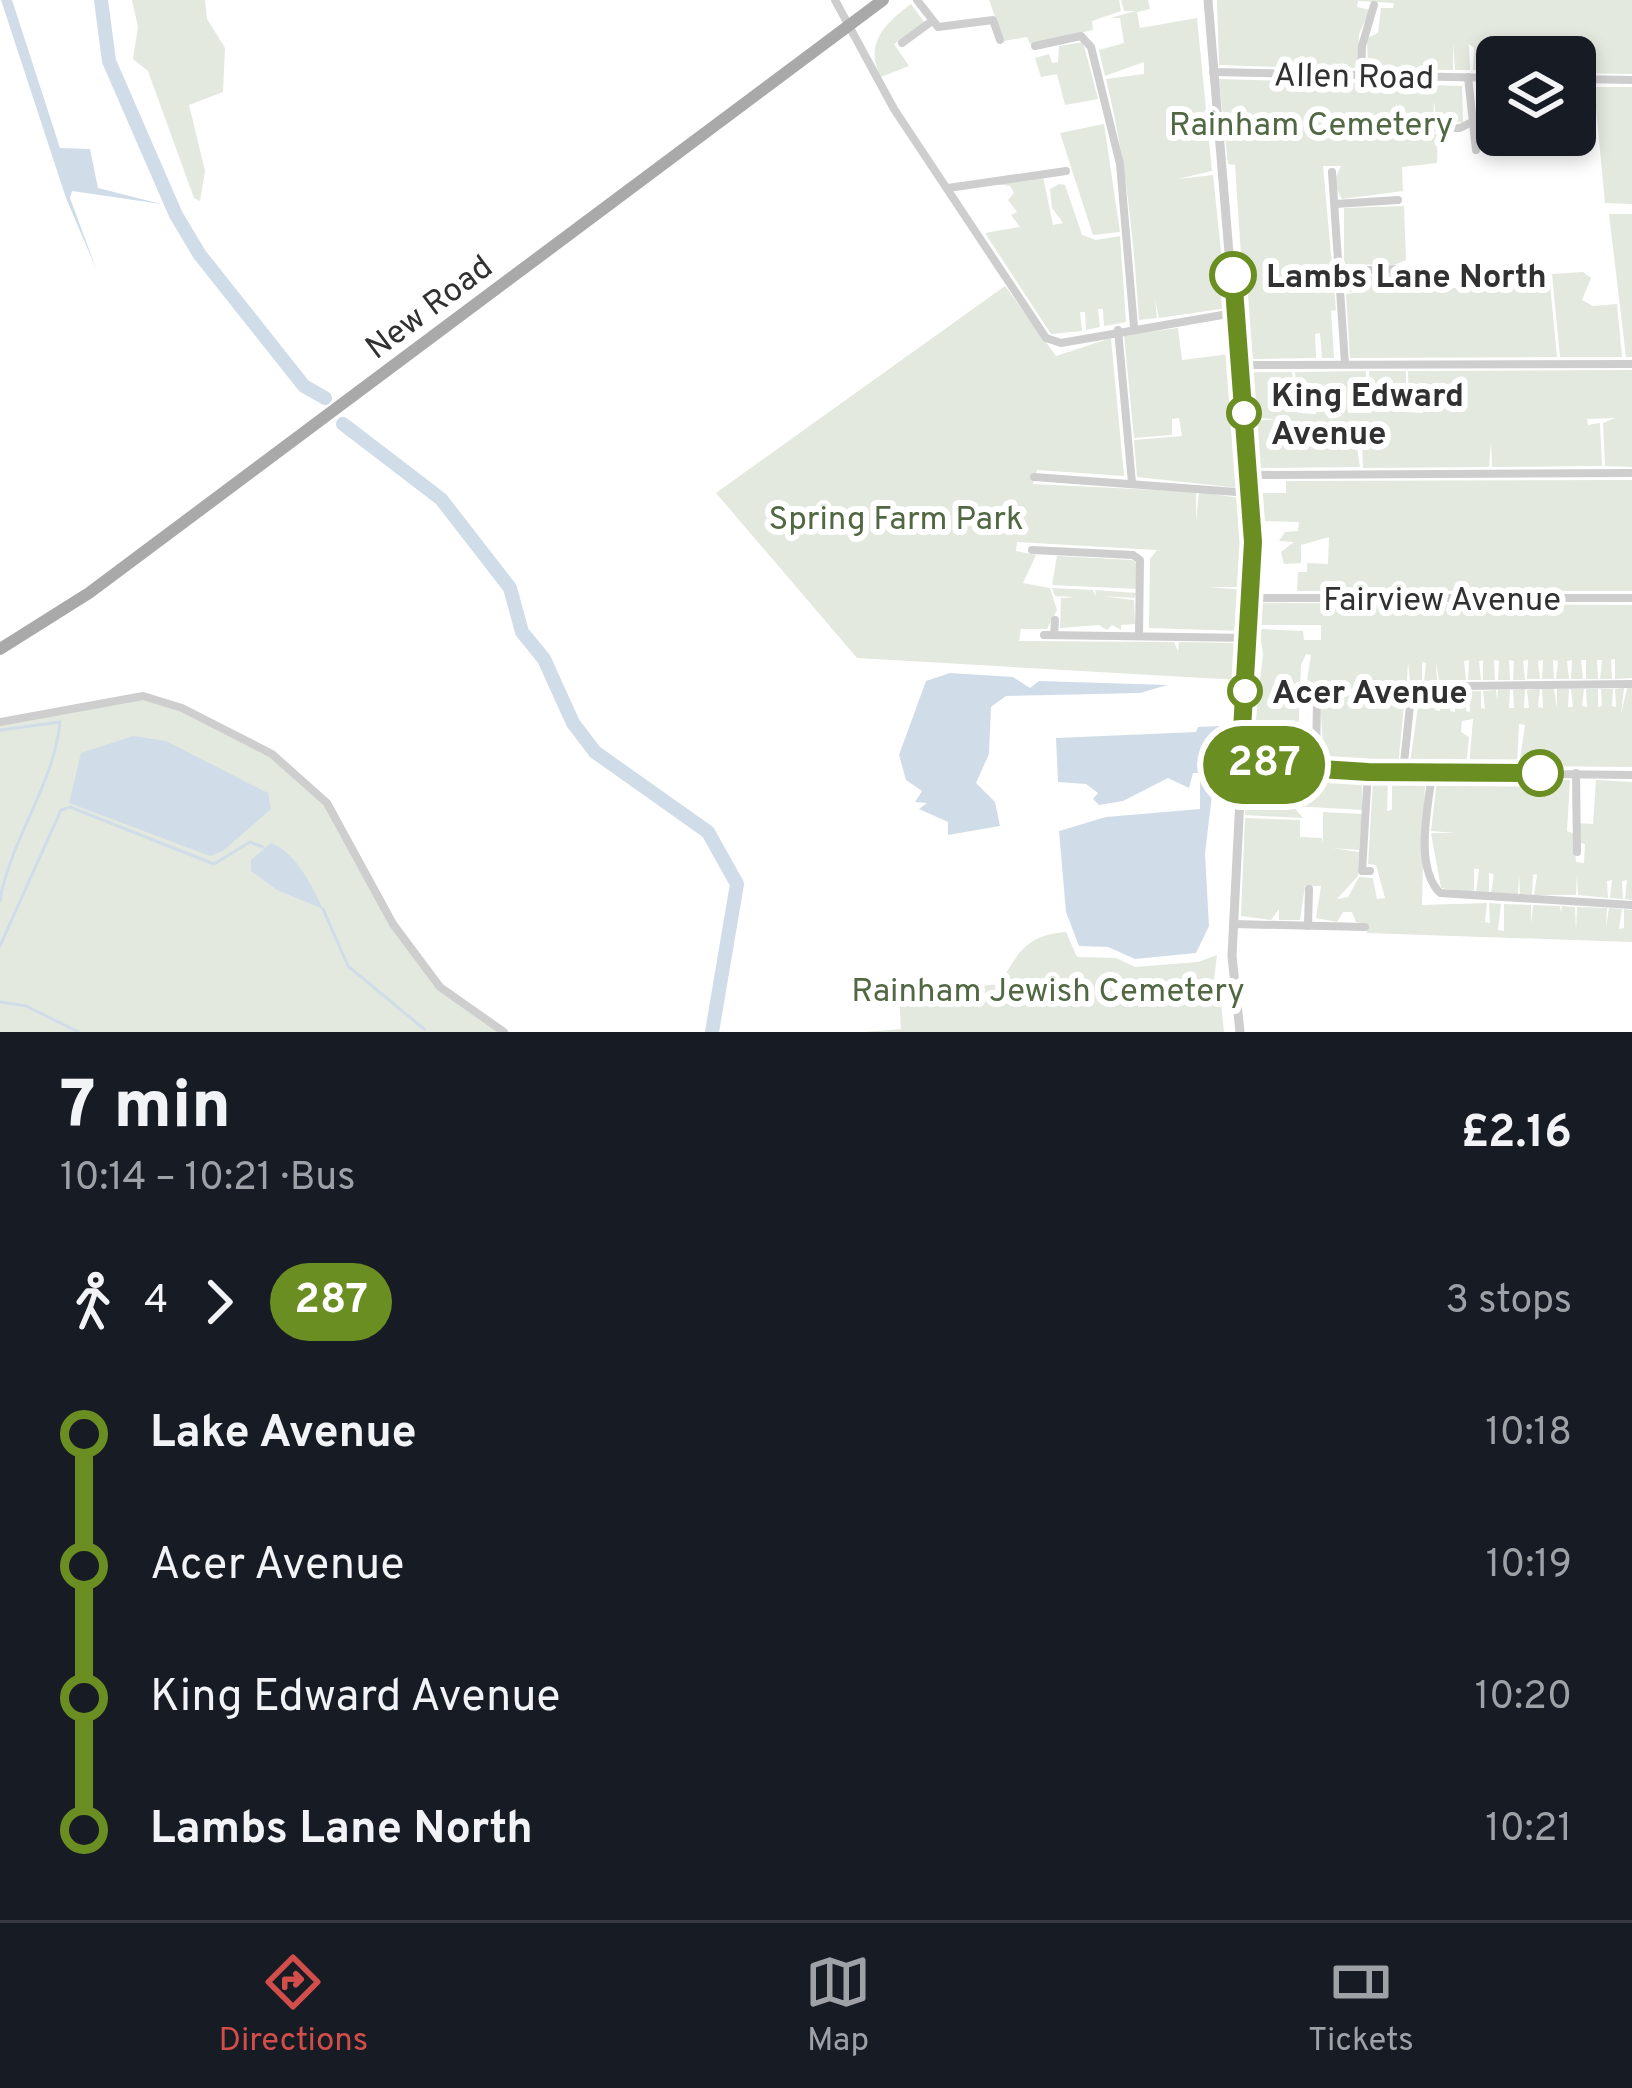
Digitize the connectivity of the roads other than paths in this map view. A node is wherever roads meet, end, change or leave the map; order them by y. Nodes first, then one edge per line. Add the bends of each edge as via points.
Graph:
1 (835, 0) edge
2 (884, 0) edge
3 (917, 0) edge
4 (1208, 0) edge
5 (986, 4) dead end
6 (1374, 5) dead end
7 (990, 20) junction
8 (932, 21) junction
9 (847, 28) junction
10 (1000, 40) dead end
11 (1052, 42) junction
12 (902, 44) dead end
13 (1035, 46) dead end
14 (1055, 58) dead end
15 (1211, 72) junction
16 (1361, 75) junction
17 (1468, 77) junction
18 (1476, 77) edge
19 (1596, 79) edge
20 (1632, 80) edge
21 (1472, 122) junction
22 (1422, 128) dead end
23 (1476, 150) dead end
24 (1066, 171) dead end
25 (1332, 172) dead end
26 (947, 188) junction
27 (1398, 200) dead end
28 (1335, 204) junction
29 (1401, 268) dead end
30 (1339, 271) junction
31 (1236, 313) junction
32 (1133, 327) junction
33 (1118, 330) junction
34 (1346, 364) junction
35 (1632, 364) edge
36 (1240, 365) junction
37 (1632, 473) edge
38 (1248, 475) junction
39 (1034, 477) dead end
40 (1132, 482) junction
41 (1250, 493) junction
42 (1032, 550) dead end
43 (1252, 598) junction
44 (1632, 598) edge
45 (1054, 620) dead end
46 (1139, 636) junction
47 (1250, 638) junction
48 (2, 648) edge
49 (1632, 684) edge
50 (1388, 687) dead end
51 (1412, 687) junction
52 (1346, 691) dead end
53 (1, 721) edge
54 (1240, 764) junction
55 (1316, 769) junction
56 (1368, 772) junction
57 (1403, 772) junction
58 (1432, 773) junction
59 (1576, 773) junction
60 (1632, 775) edge
61 (1577, 853) dead end
62 (1370, 871) dead end
63 (1309, 889) dead end
64 (1632, 905) edge
65 (1233, 924) junction
66 (1308, 926) junction
67 (1365, 927) dead end
68 (504, 1032) edge
69 (1240, 1032) edge

1 - 9 street
2 - 9 main road, New Road
3 - 8 street
4 - 15 street
5 - 7 street
6 - 16 street
7 - 8 street via 946,29
7 - 10 street
8 - 12 street
9 - 26 street
9 - 48 main road, New Road via 140,556
11 - 13 street
11 - 14 street
11 - 32 street via 1081,36 1091,47 1120,164
15 - 16 street, Allen Road
15 - 31 street
16 - 17 street, Allen Road
17 - 18 street, Allen Road
17 - 21 street
19 - 20 street
21 - 22 street
21 - 23 street
24 - 26 street
25 - 28 street
26 - 33 street via 1046,338 1061,343
27 - 28 street
28 - 30 street
29 - 30 street
30 - 34 street
31 - 32 street
31 - 36 street
32 - 33 street
33 - 40 street
34 - 35 street
34 - 36 street
36 - 38 street
37 - 38 street
38 - 41 street
39 - 40 street
40 - 41 street
41 - 43 street
42 - 46 street via 1140,560
43 - 44 street, Fairview Avenue
43 - 47 street
45 - 46 street via 1049,635
46 - 47 street
47 - 54 street
49 - 51 street
50 - 51 street
51 - 57 street
52 - 55 street via 1317,696
53 - 68 street via 143,696 272,754 327,803 393,924 440,987
54 - 55 street
54 - 65 street
55 - 56 street
56 - 57 street
56 - 62 street via 1362,871
57 - 58 street
58 - 59 street
58 - 64 street via 1426,849 1440,893
59 - 60 street
59 - 61 street
63 - 66 street
65 - 66 street
65 - 69 street
66 - 67 street

